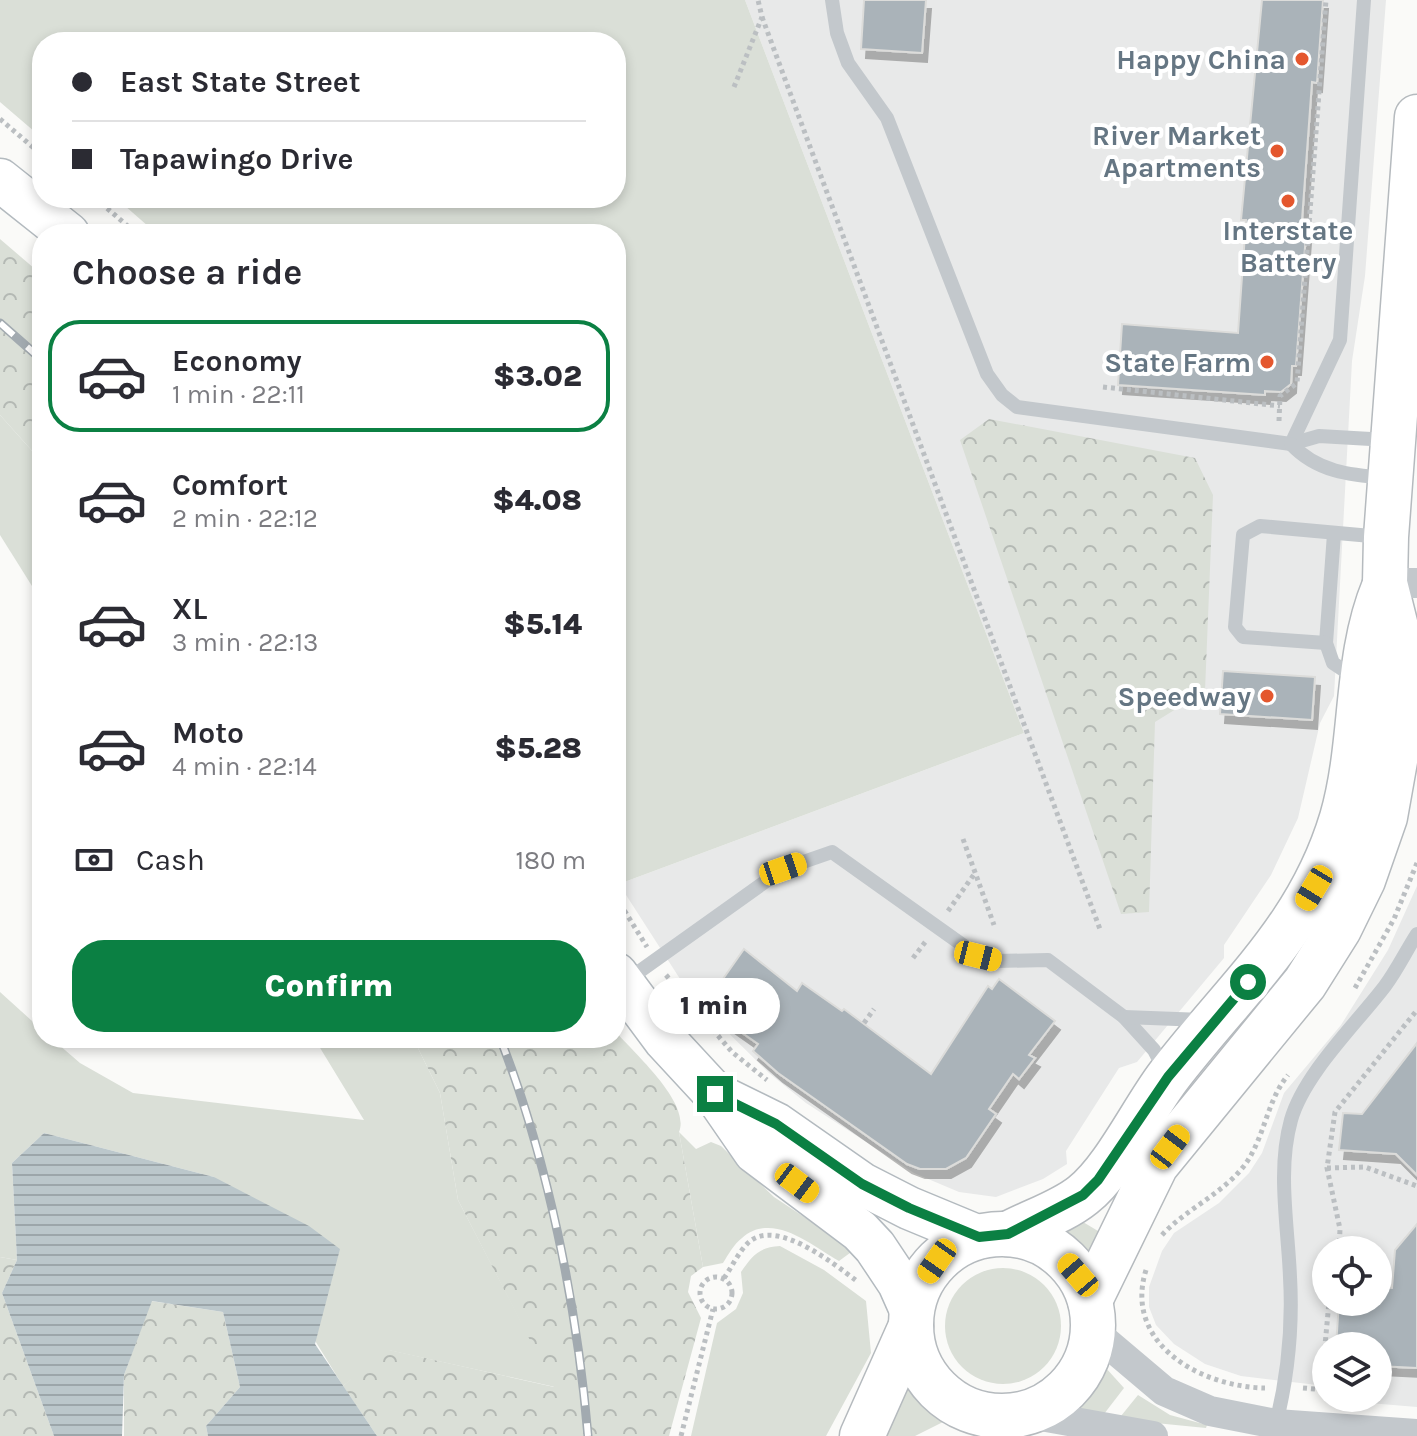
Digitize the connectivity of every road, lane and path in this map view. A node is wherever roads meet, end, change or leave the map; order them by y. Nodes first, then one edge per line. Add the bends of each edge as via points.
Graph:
1 (758, 0) edge
2 (832, 0) edge
3 (1326, 0) edge
4 (1364, 0) edge
5 (762, 17) junction
6 (734, 87) dead end
7 (1417, 117) edge
8 (0, 119) edge
9 (32, 146) edge
10 (0, 180) edge
11 (32, 205) edge
12 (35, 208) edge
13 (107, 208) edge
14 (55, 224) edge
15 (125, 224) edge
16 (1103, 387) dead end
17 (1280, 406) junction
18 (1285, 443) junction
19 (1391, 459) junction
20 (1334, 534) junction
21 (1386, 537) junction
22 (1401, 583) edge
23 (1326, 643) junction
24 (1365, 682) junction
25 (963, 839) dead end
26 (1417, 863) edge
27 (975, 873) junction
28 (626, 913) edge
29 (945, 914) dead end
30 (994, 925) dead end
31 (1101, 932) dead end
32 (1417, 934) edge
33 (928, 937) dead end
34 (913, 958) dead end
35 (655, 959) junction
36 (626, 975) edge
37 (626, 988) edge
38 (1349, 997) dead end
39 (874, 1009) dead end
40 (1417, 1010) edge
41 (1124, 1017) junction
42 (1216, 1021) junction
43 (864, 1023) dead end
44 (1297, 1064) dead end
45 (1168, 1077) junction
46 (769, 1082) dead end
47 (715, 1094) junction
48 (1327, 1168) junction
49 (1417, 1186) edge
50 (994, 1235) junction
51 (1340, 1236) edge
52 (1155, 1248) dead end
53 (1150, 1258) dead end
54 (724, 1278) junction
55 (860, 1285) dead end
56 (713, 1309) junction
57 (1092, 1316) junction
58 (911, 1318) junction
59 (1267, 1388) dead end
60 (1298, 1388) dead end
61 (1312, 1389) edge
62 (994, 1422) edge
63 (1274, 1430) edge
64 (1417, 1434) edge
65 (681, 1436) edge
66 (862, 1436) edge
67 (1153, 1436) edge

1 - 5 path
2 - 18 lane via 848,63 887,118 987,374 1002,395 1017,407 1054,414
3 - 17 path via 1297,383 1280,396
4 - 18 lane via 1340,340
5 - 6 path
5 - 31 path
7 - 19 main road
8 - 9 path
10 - 11 main road
12 - 14 main road
13 - 15 path
16 - 17 path
17 - 18 path
18 - 19 lane via 1319,436
18 - 19 lane via 1324,468
19 - 21 main road
20 - 21 lane
20 - 23 lane
20 - 23 lane via 1260,526 1247,530 1235,627 1243,637
21 - 22 main road
22 - 24 main road via 1370,620
22 - 57 main road via 1401,727 1385,817 1363,880 1305,983 1156,1165
23 - 24 lane via 1333,663
24 - 42 main road via 1358,749 1342,819 1314,888 1286,936
25 - 27 path
26 - 38 path via 1394,919
27 - 29 path
27 - 30 path
28 - 35 path
32 - 63 lane via 1387,983 1314,1076 1291,1118 1285,1193 1292,1320
33 - 34 path
35 - 36 lane
35 - 41 lane via 783,869 832,852 978,956 1048,960
35 - 46 path via 732,1052
37 - 47 main road
39 - 43 path
40 - 48 path via 1335,1112
41 - 42 lane
41 - 45 lane via 1154,1050
42 - 45 main road
44 - 52 path via 1270,1101 1245,1165 1169,1227
45 - 50 main road via 1083,1195
47 - 50 main road via 776,1124 862,1184 909,1208
47 - 58 main road via 755,1152 860,1231 885,1258
48 - 49 path via 1365,1167
48 - 51 path
50 - 57 main road via 1036,1240 1060,1254 1078,1275
50 - 58 main road via 957,1246 937,1261 923,1281
53 - 59 path via 1140,1308 1155,1339 1222,1382
54 - 55 path via 748,1243 770,1234 787,1237
54 - 56 path via 732,1291 730,1301
54 - 56 path via 707,1278 700,1287 703,1304
56 - 65 path
57 - 62 main road via 1087,1359 1072,1384 1051,1402
57 - 63 street via 1164,1391
58 - 62 main road via 918,1361 929,1383 947,1401
58 - 66 main road
60 - 61 path
62 - 67 street
63 - 64 street

